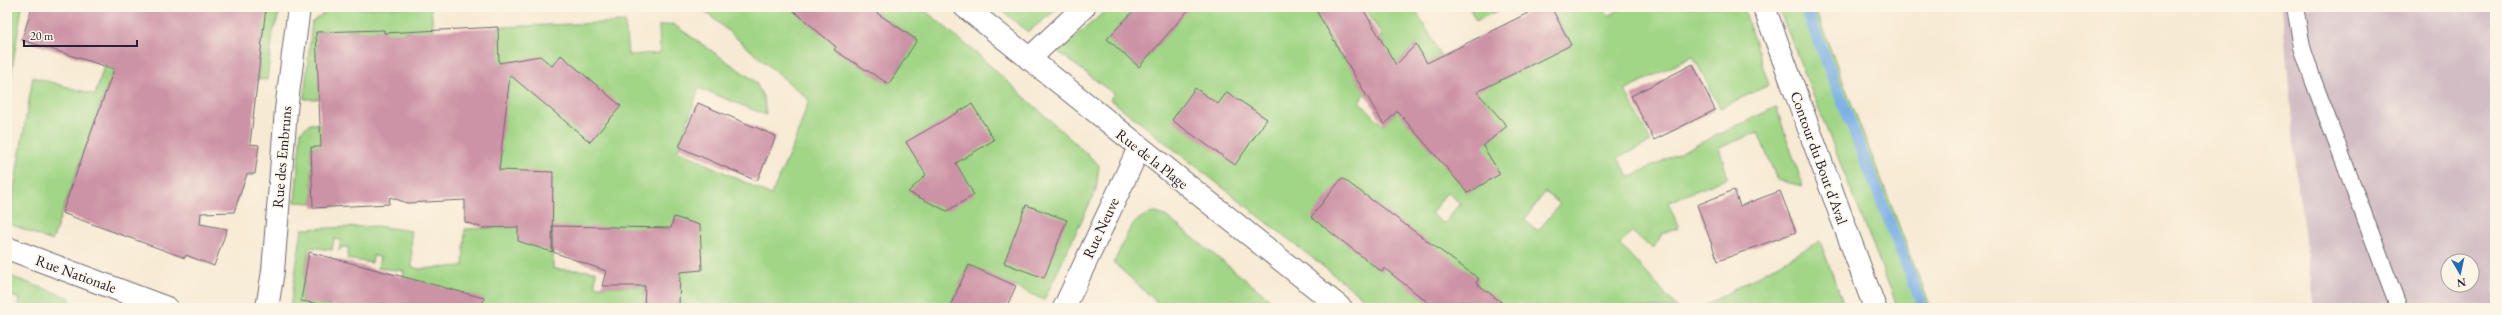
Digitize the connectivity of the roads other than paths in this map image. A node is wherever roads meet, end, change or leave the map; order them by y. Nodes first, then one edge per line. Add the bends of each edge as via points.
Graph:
1 (299, 7) edge
2 (964, 7) edge
3 (1084, 7) edge
4 (1764, 7) edge
5 (2295, 7) edge
6 (1029, 59) junction
7 (1139, 148) junction
8 (7, 248) edge
9 (167, 308) edge
10 (267, 308) edge
11 (1064, 308) edge
12 (1341, 308) edge
13 (1876, 308) edge
14 (2399, 308) edge

1 - 10 street, Rue des Embruns via 286,110 272,278
2 - 6 street, Rue de la Plage
3 - 6 street
4 - 13 street, Contour du Bout d'Aval
5 - 14 lane via 2302,47 2313,80
6 - 7 street, Rue de la Plage
7 - 11 street, Rue Neuve
7 - 12 street, Rue de la Plage
8 - 9 street, Rue Nationale

